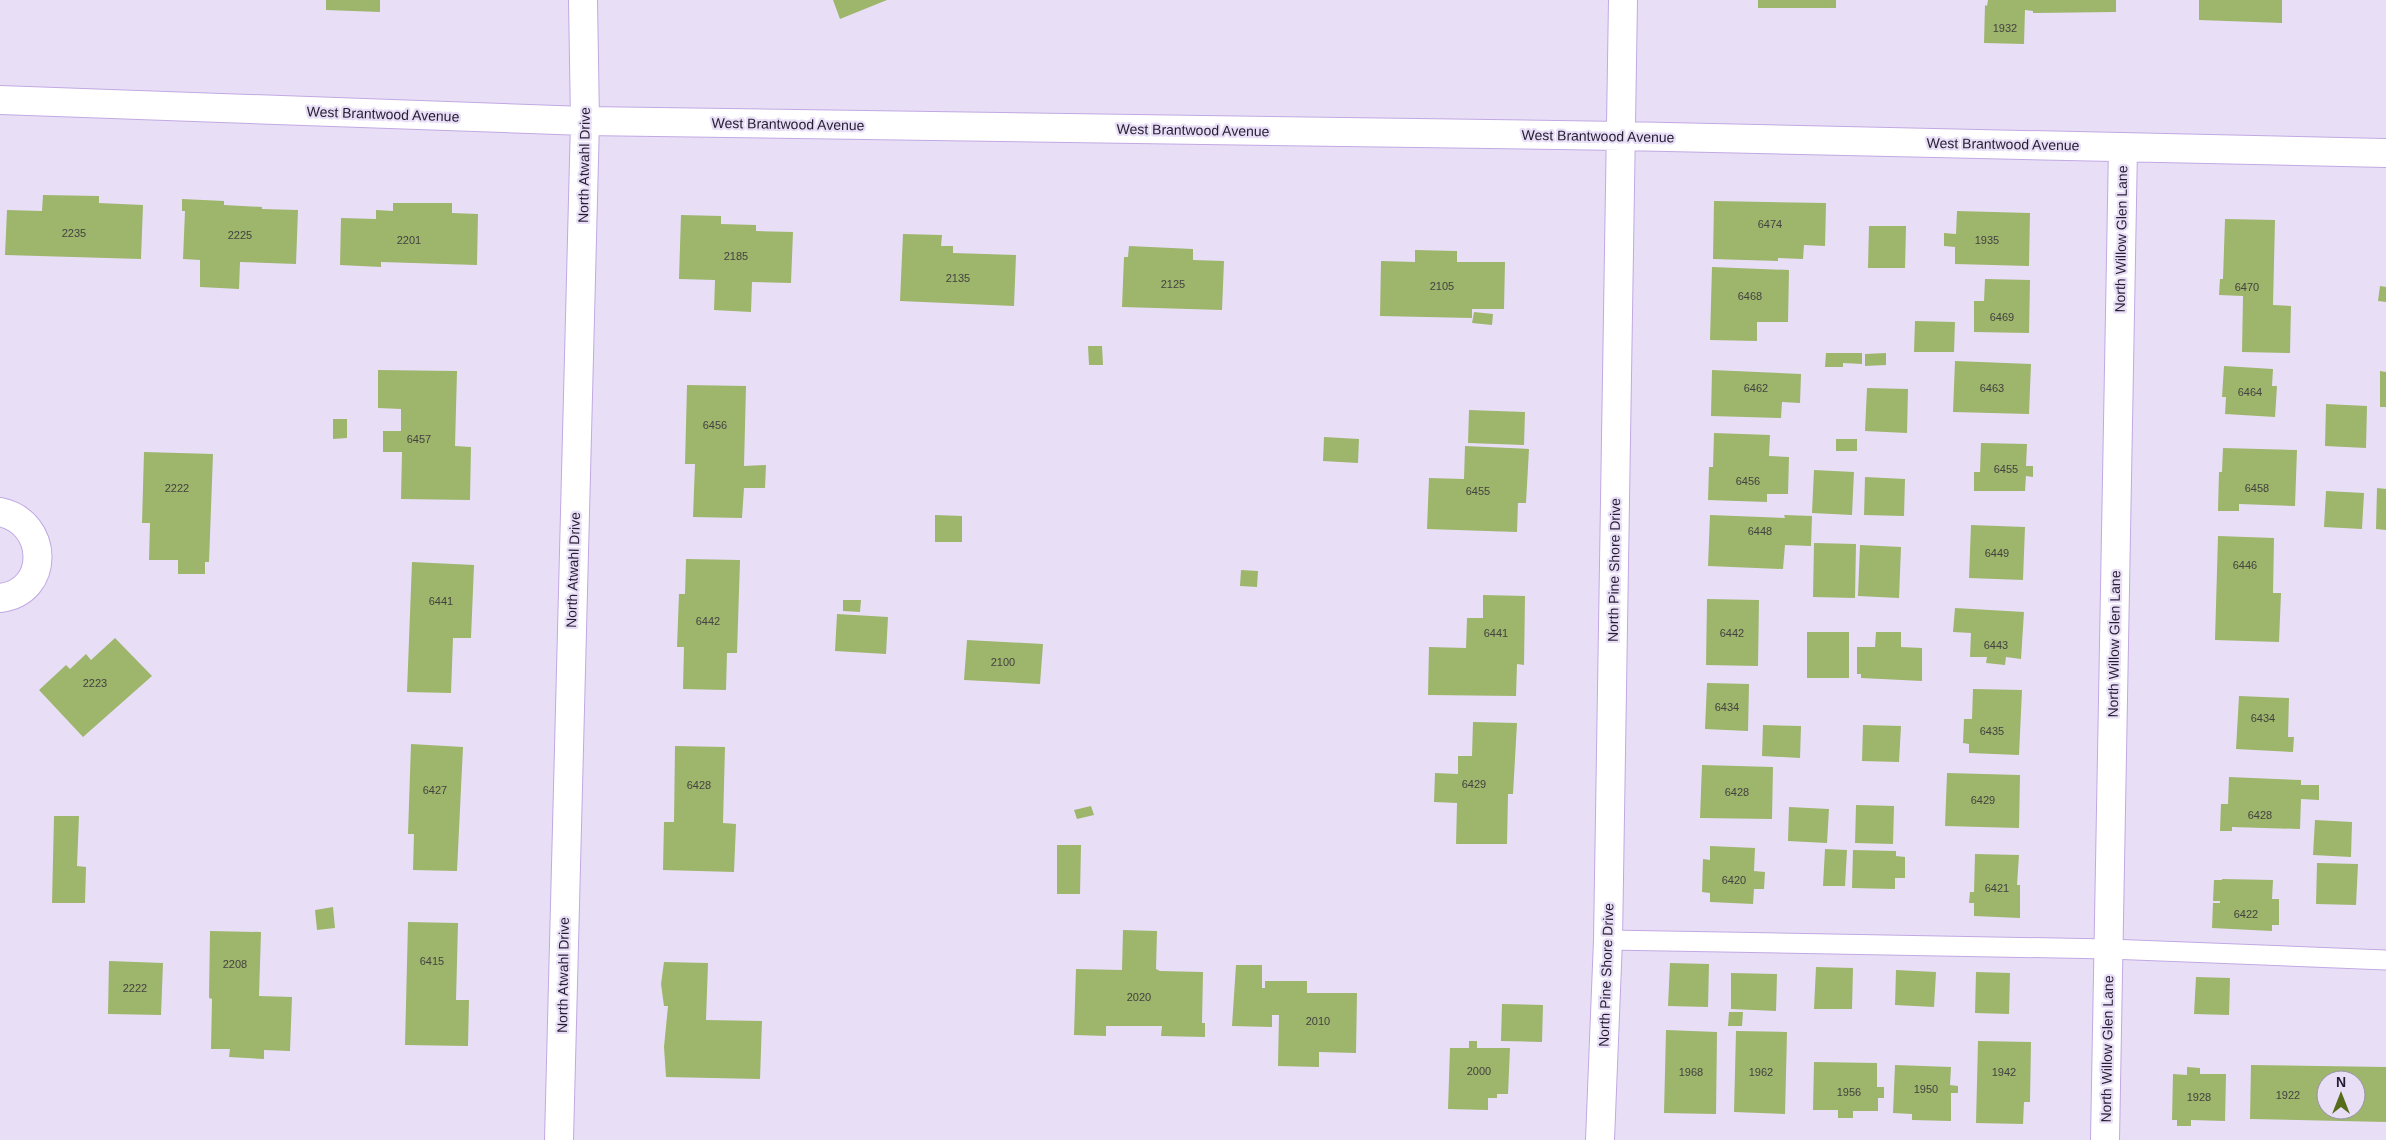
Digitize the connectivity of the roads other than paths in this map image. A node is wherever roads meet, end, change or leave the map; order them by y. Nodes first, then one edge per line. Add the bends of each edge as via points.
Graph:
1 (583, 0) edge
2 (1623, 0) edge
3 (0, 100) edge
4 (586, 121) junction
5 (1622, 136) junction
6 (2123, 147) junction
7 (2386, 153) edge
8 (0, 512) edge
9 (0, 598) edge
10 (1608, 940) junction
11 (2109, 949) junction
12 (2386, 960) edge
13 (559, 1140) edge
14 (1600, 1140) edge
15 (2105, 1140) edge

1 - 4 street, North Atwahl Drive
2 - 5 street, North Pine Shore Drive
3 - 4 street, West Brantwood Avenue
4 - 5 street, West Brantwood Avenue
4 - 13 street, North Atwahl Drive
5 - 6 street, West Brantwood Avenue
5 - 10 street, North Pine Shore Drive
6 - 7 street, West Brantwood Avenue
6 - 11 street, North Willow Glen Lane
8 - 9 street via 15,516 26,525 38,552 37,567 31,580 21,591
10 - 11 lane
10 - 14 street, North Pine Shore Drive
11 - 12 lane
11 - 15 street, North Willow Glen Lane

